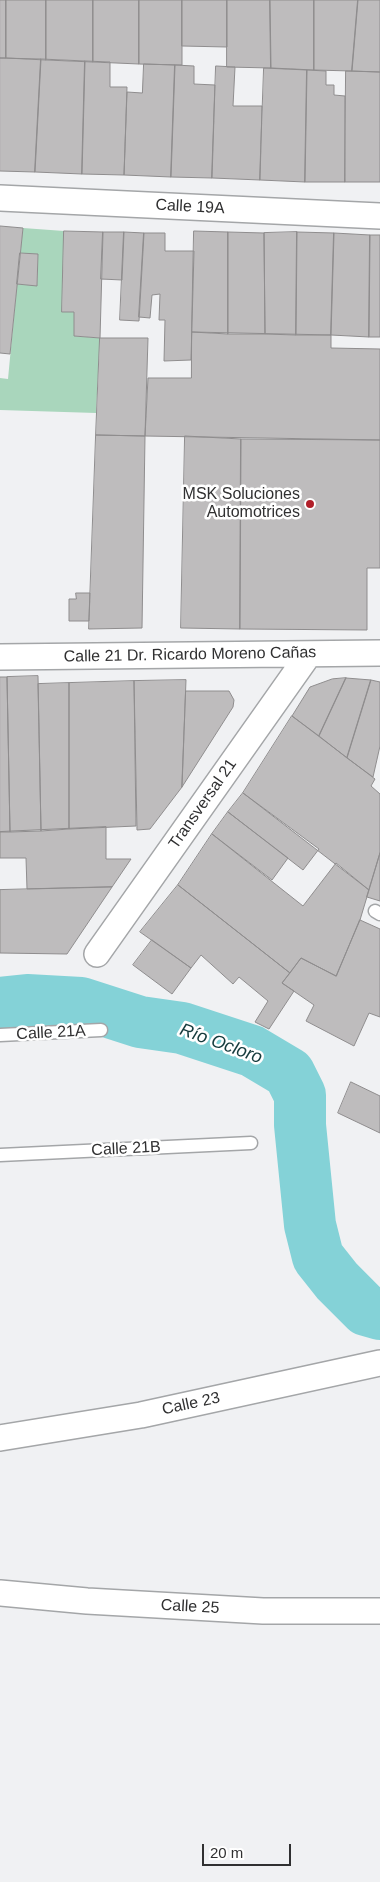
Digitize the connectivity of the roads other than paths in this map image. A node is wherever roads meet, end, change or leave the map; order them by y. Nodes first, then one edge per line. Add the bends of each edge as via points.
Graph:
1 (0, 198) edge
2 (380, 216) edge
3 (380, 653) edge
4 (309, 654) junction
5 (0, 657) edge
6 (96, 954) dead end
7 (101, 1030) dead end
8 (0, 1035) edge
9 (252, 1143) dead end
10 (0, 1155) edge
11 (380, 1363) edge
12 (0, 1438) edge
13 (0, 1594) edge
14 (380, 1611) edge

1 - 2 street, Calle 19A
3 - 4 street, Calle 21 Dr. Ricardo Moreno Cañas
4 - 5 street, Calle 21 Dr. Ricardo Moreno Cañas
4 - 6 street, Transversal 21
7 - 8 lane, Calle 21A
9 - 10 lane, Calle 21B
11 - 12 street, Calle 23 via 141,1415
13 - 14 street, Calle 25 via 263,1611

